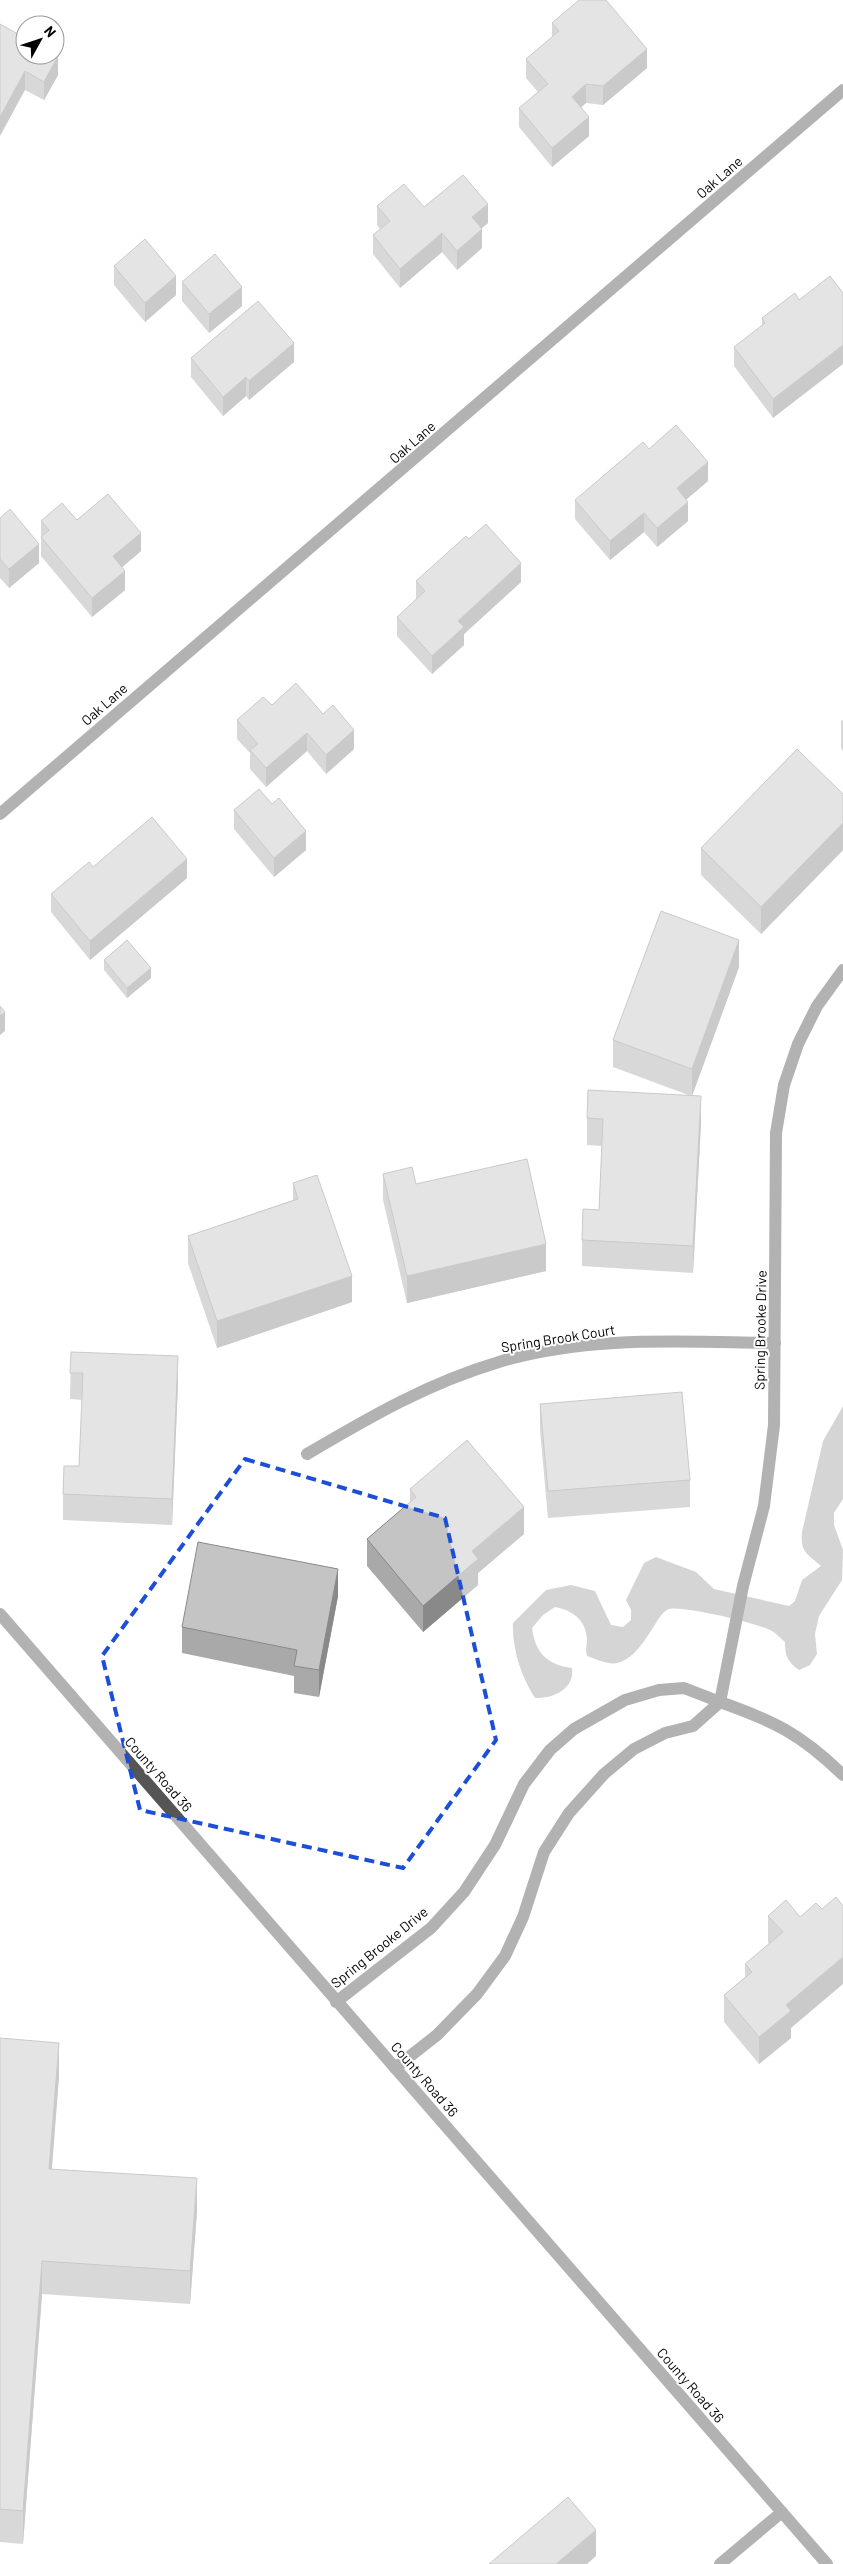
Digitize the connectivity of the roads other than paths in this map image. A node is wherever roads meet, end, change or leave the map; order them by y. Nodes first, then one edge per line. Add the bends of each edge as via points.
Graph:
1 (843, 90) edge
2 (0, 814) edge
3 (843, 970) edge
4 (774, 1343) junction
5 (307, 1454) dead end
6 (0, 1614) edge
7 (720, 1702) junction
8 (843, 1775) edge
9 (336, 2002) junction
10 (395, 2068) junction
11 (782, 2512) junction
12 (720, 2564) edge
13 (827, 2564) edge

1 - 2 street, Oak Lane
3 - 4 street, Spring Brooke Drive via 817,1006 798,1044 784,1085 776,1133
4 - 5 street, Spring Brook Court via 591,1345 500,1362 409,1396
4 - 7 street, Spring Brooke Drive via 774,1424 764,1506 743,1586
6 - 9 street, County Road 36
7 - 8 street, Spring Brooke Drive via 795,1734
7 - 9 street, Spring Brooke Drive via 684,1688 659,1690 625,1700 574,1729 550,1750 524,1784 495,1845 464,1892 431,1928
7 - 10 street via 693,1726 665,1733 634,1749 604,1774 569,1813 544,1852 522,1917 504,1956 477,1994 437,2035
9 - 10 street, County Road 36
10 - 11 street, County Road 36
11 - 12 street
11 - 13 street, County Road 36

